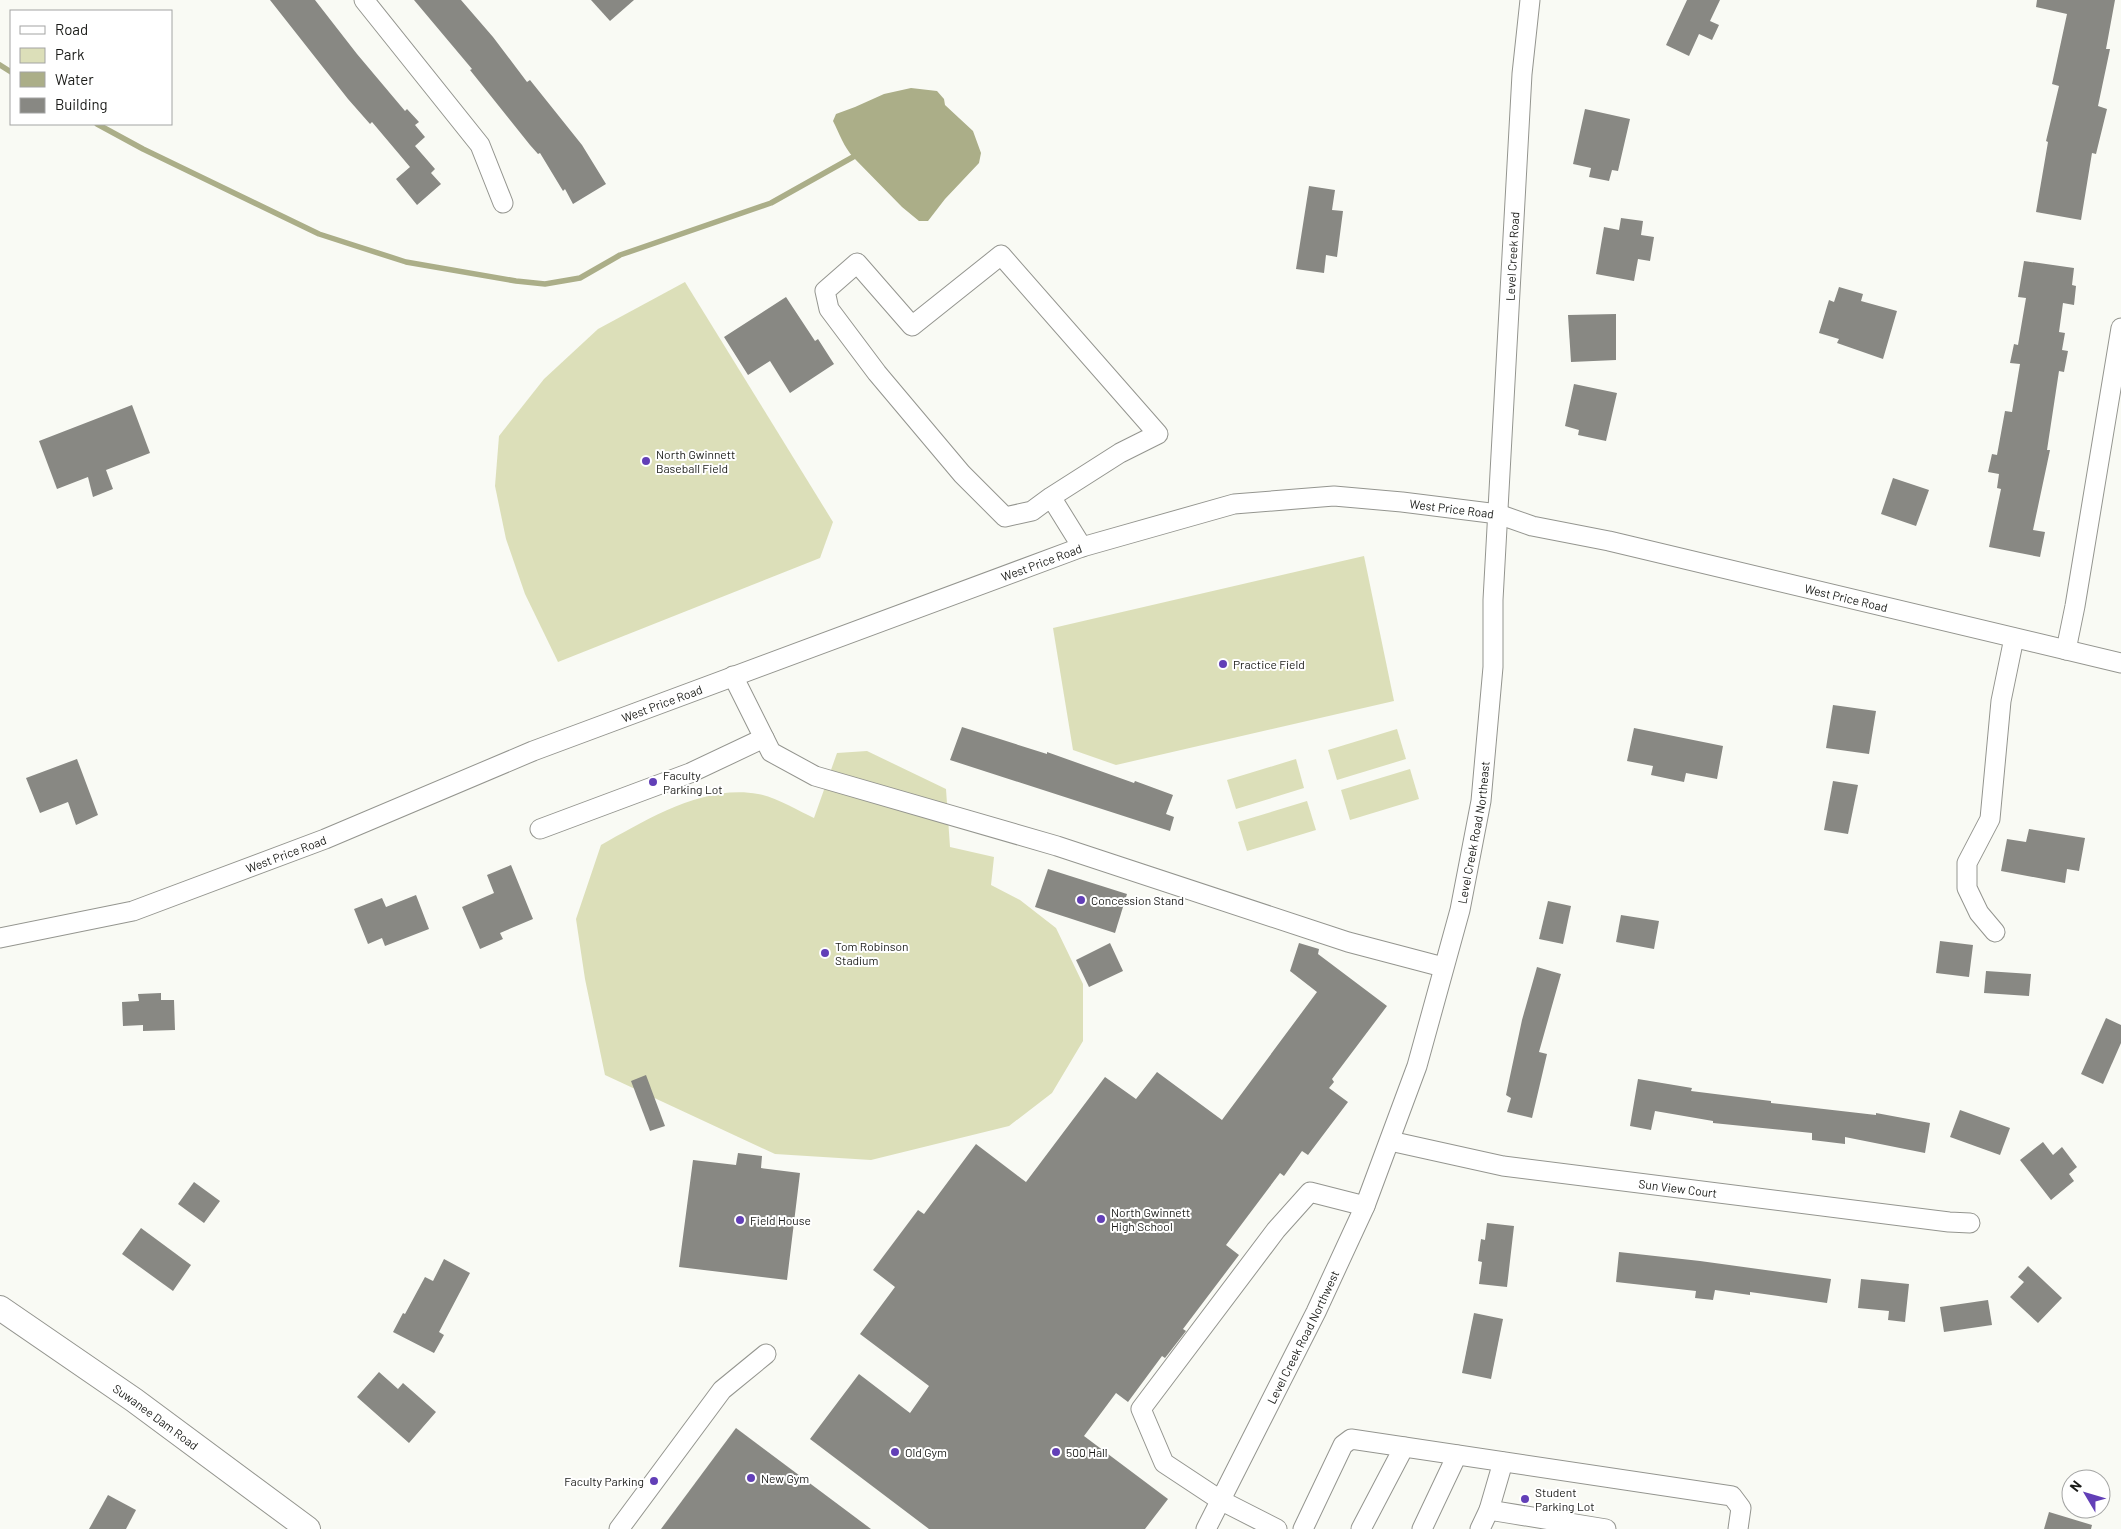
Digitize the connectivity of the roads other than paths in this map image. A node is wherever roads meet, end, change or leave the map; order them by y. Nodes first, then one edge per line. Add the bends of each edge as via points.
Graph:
1 (364, 0) edge
2 (1530, 0) edge
3 (503, 203) dead end
4 (2121, 328) edge
5 (1051, 497) junction
6 (1498, 514) junction
7 (1082, 547) junction
8 (2014, 638) junction
9 (2066, 650) junction
10 (2121, 663) edge
11 (733, 676) junction
12 (764, 738) junction
13 (540, 829) dead end
14 (1995, 932) dead end
15 (0, 938) edge
16 (1444, 967) junction
17 (1390, 1141) junction
18 (1365, 1206) junction
19 (1970, 1223) dead end
20 (0, 1308) edge
21 (766, 1354) dead end
22 (1404, 1447) junction
23 (1456, 1455) junction
24 (1503, 1462) junction
25 (1220, 1500) junction
26 (1489, 1510) junction
27 (308, 1529) edge
28 (619, 1529) edge
29 (1206, 1529) edge
30 (1277, 1529) edge
31 (1303, 1529) edge
32 (1361, 1529) edge
33 (1422, 1529) edge
34 (1480, 1529) edge
35 (1606, 1529) edge
36 (1738, 1529) edge

1 - 3 street via 480,145
2 - 6 street, Level Creek Road via 1522,74
4 - 9 street
5 - 5 street via 1120,452 1158,434 1001,255 912,326 857,263 825,291 828,310 877,373 962,474 1005,516 1032,511
5 - 7 street
6 - 7 street, West Price Road via 1334,496 1234,504
6 - 8 street, West Price Road via 1532,526 1609,541
6 - 16 street, Level Creek Road Northeast via 1493,666 1481,801 1460,910
7 - 11 street, West Price Road
8 - 9 street, West Price Road
8 - 14 street via 2001,701 1990,819 1967,863 1967,888 1979,913
9 - 10 street, West Price Road
11 - 12 street
11 - 15 street, West Price Road via 533,751 325,838 133,911
12 - 13 street via 690,773
12 - 16 street via 771,752 814,776 1057,846 1348,942
16 - 17 street, Level Creek Road Northeast via 1417,1066
17 - 18 street, Level Creek Road Northwest
17 - 19 street, Sun View Court via 1503,1166
18 - 25 street, Level Creek Road Northwest via 1316,1312
18 - 25 street via 1310,1192 1276,1230 1141,1409 1164,1463
20 - 27 main road, Suwanee Dam Road via 134,1400
21 - 28 street via 722,1390
22 - 23 street
22 - 31 street via 1351,1439 1343,1445
22 - 32 street
23 - 24 street
23 - 33 street
24 - 26 street
24 - 36 street via 1732,1496 1742,1508
25 - 29 street, Level Creek Road Northwest
25 - 30 street
26 - 34 street
26 - 35 street

